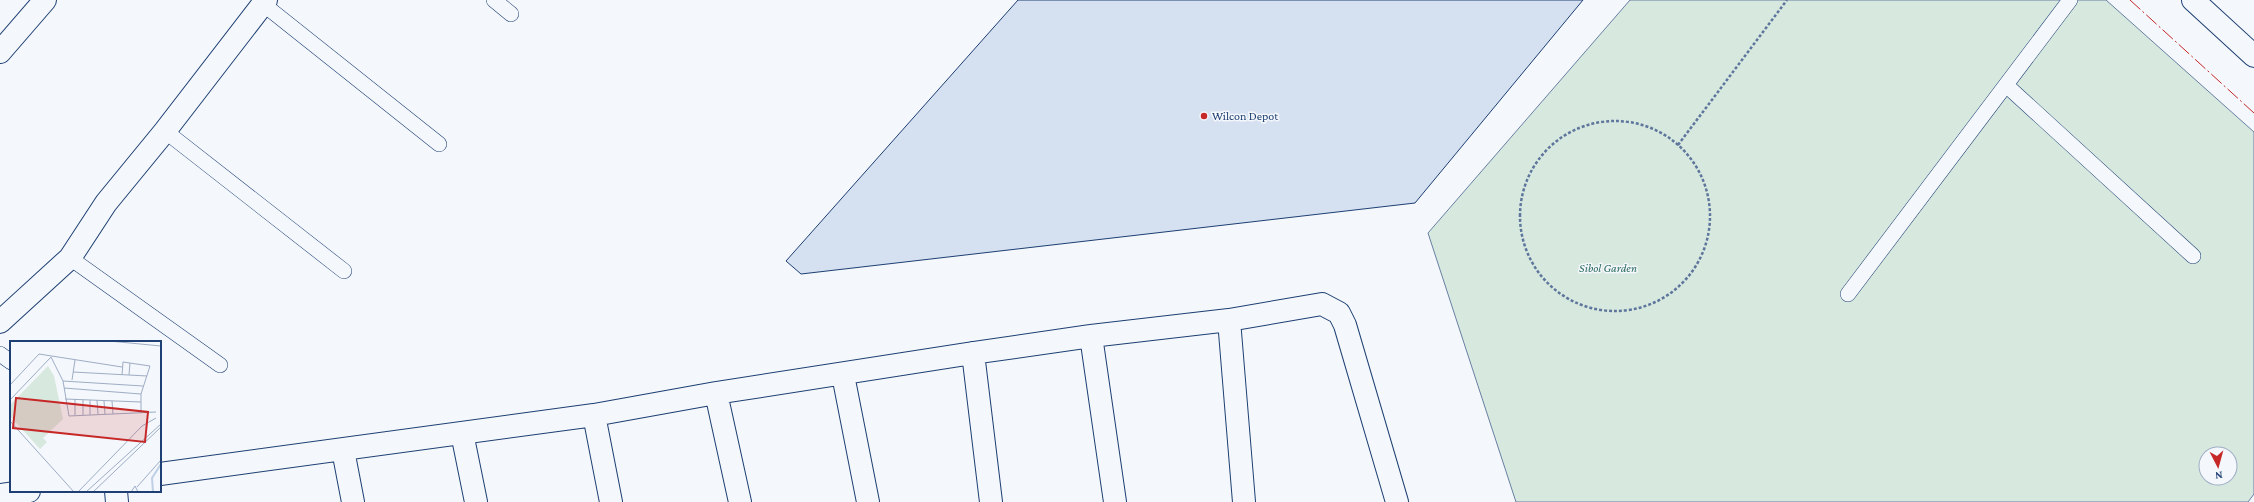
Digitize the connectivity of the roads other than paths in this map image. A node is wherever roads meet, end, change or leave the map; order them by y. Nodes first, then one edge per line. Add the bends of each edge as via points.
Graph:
1 (45, 0) edge
2 (494, 0) edge
3 (2070, 0) edge
4 (2192, 0) edge
5 (265, 2) edge
6 (511, 14) dead end
7 (0, 52) edge
8 (2254, 56) edge
9 (2006, 85) junction
10 (165, 131) junction
11 (439, 144) dead end
12 (2193, 256) dead end
13 (70, 258) junction
14 (344, 271) dead end
15 (1848, 294) dead end
16 (1228, 320) junction
17 (0, 322) edge
18 (1091, 336) junction
19 (973, 353) junction
20 (0, 354) edge
21 (10, 361) edge
22 (220, 365) dead end
23 (843, 375) junction
24 (716, 393) junction
25 (594, 415) junction
26 (462, 433) junction
27 (343, 450) junction
28 (161, 474) edge
29 (22, 492) edge
30 (116, 492) edge
31 (0, 495) edge
32 (118, 502) edge
33 (353, 502) edge
34 (476, 502) edge
35 (611, 502) edge
36 (740, 502) edge
37 (868, 502) edge
38 (991, 502) edge
39 (1115, 502) edge
40 (1244, 502) edge
41 (1397, 502) edge

1 - 7 main road
2 - 6 lane
3 - 9 lane
4 - 8 main road
5 - 10 main road
5 - 11 lane
9 - 12 lane
9 - 15 lane
10 - 13 main road via 106,203
10 - 14 lane
13 - 17 main road
13 - 22 lane
16 - 18 main road
16 - 40 main road
16 - 41 main road via 1322,304 1339,313 1345,325
18 - 19 main road
18 - 39 main road
19 - 23 main road
19 - 38 main road
20 - 21 lane
23 - 24 main road
23 - 37 main road
24 - 25 main road
24 - 36 main road
25 - 26 main road
25 - 35 main road
26 - 27 main road
26 - 34 main road
27 - 28 main road
27 - 33 main road
29 - 31 main road
30 - 32 main road

